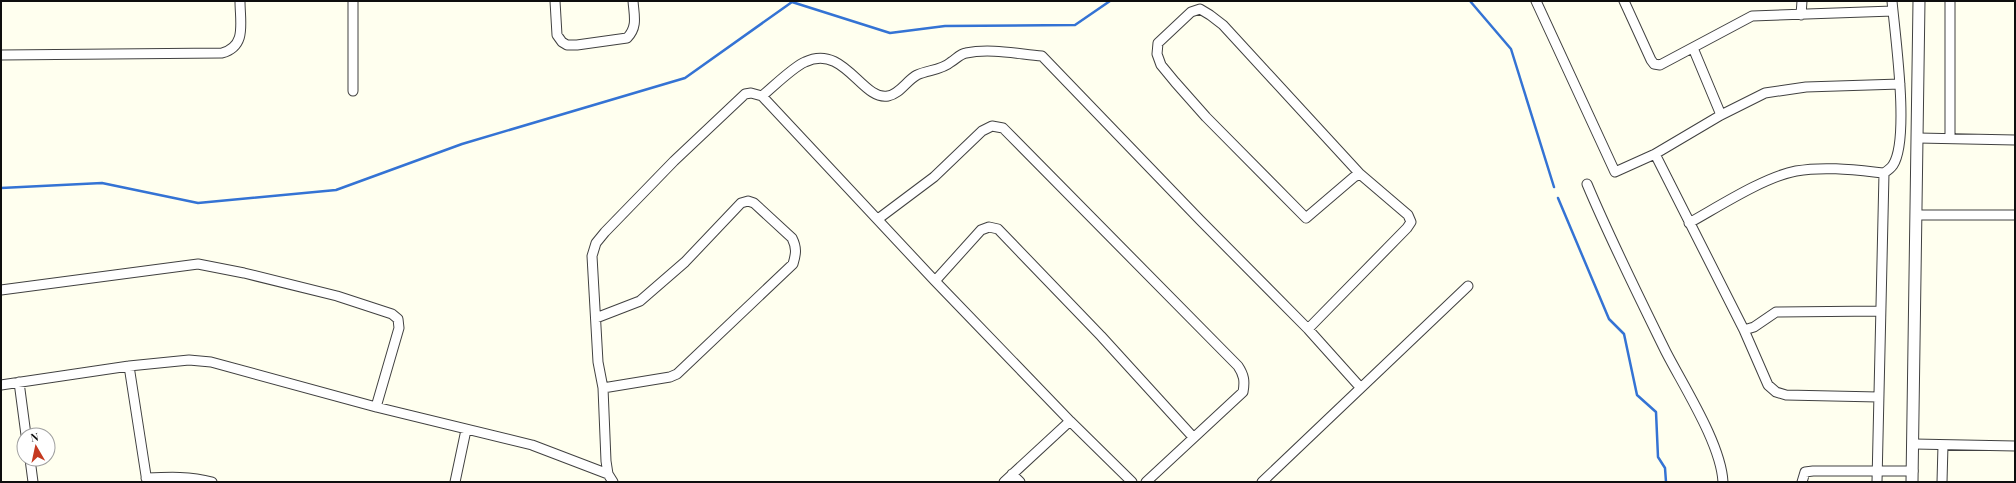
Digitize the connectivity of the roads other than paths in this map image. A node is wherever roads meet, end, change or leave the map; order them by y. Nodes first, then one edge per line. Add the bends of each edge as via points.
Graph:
1 (240, 1) edge
2 (353, 1) edge
3 (555, 1) edge
4 (633, 1) edge
5 (1536, 1) edge
6 (1624, 1) edge
7 (1802, 1) edge
8 (1892, 1) edge
9 (1919, 1) edge
10 (1950, 1) edge
11 (1893, 11) junction
12 (1801, 15) junction
13 (1693, 48) junction
14 (1, 55) edge
15 (1900, 84) junction
16 (354, 91) dead end
17 (762, 96) junction
18 (1721, 114) junction
19 (1918, 138) junction
20 (1950, 138) junction
21 (2015, 140) edge
22 (1655, 154) junction
23 (1884, 173) junction
24 (1360, 174) junction
25 (1587, 184) dead end
26 (1916, 215) junction
27 (2015, 215) edge
28 (878, 219) junction
29 (1689, 223) junction
30 (935, 281) junction
31 (1468, 286) dead end
32 (1, 290) edge
33 (1880, 311) junction
34 (596, 318) junction
35 (1308, 329) junction
36 (1744, 330) junction
37 (129, 366) junction
38 (19, 382) junction
39 (1, 385) edge
40 (1360, 387) junction
41 (603, 388) junction
42 (1878, 397) junction
43 (376, 407) junction
44 (1070, 421) junction
45 (25, 427) edge
46 (466, 430) junction
47 (1194, 437) junction
48 (1914, 444) junction
49 (1943, 445) junction
50 (2015, 446) edge
51 (31, 467) edge
52 (1877, 470) junction
53 (1012, 474) junction
54 (1913, 477) edge
55 (610, 478) edge
56 (147, 480) edge
57 (33, 482) edge
58 (212, 482) edge
59 (455, 482) edge
60 (1004, 482) edge
61 (1020, 482) edge
62 (1132, 482) edge
63 (1146, 482) edge
64 (1262, 482) edge
65 (1723, 482) edge
66 (1802, 482) edge
67 (1877, 482) edge
68 (1942, 482) edge

1 - 14 street via 238,45 222,53
2 - 16 street
3 - 4 street via 557,35 567,45 627,38 635,26
5 - 22 street via 1615,172
6 - 13 street via 1654,64 1666,63
7 - 12 street
8 - 11 street
9 - 19 street
10 - 20 street
11 - 12 street
11 - 15 street
12 - 13 street via 1752,16
13 - 18 street
15 - 18 street via 1806,87 1765,93
15 - 23 street via 1898,151 1893,165
17 - 28 street
17 - 34 street via 745,94 674,161 596,244 592,256
17 - 35 street via 804,62 817,58 826,58 837,64 877,95 884,97 890,96 916,75 942,68 965,53 1042,56
18 - 22 street
19 - 20 street
19 - 26 street
20 - 21 street
22 - 29 street
23 - 29 street via 1854,170 1796,171 1773,178
23 - 33 street
24 - 24 street via 1223,25 1210,15 1200,9 1191,12 1158,43 1157,54 1162,65 1180,88 1306,218
24 - 35 street via 1403,208 1411,222
25 - 65 street via 1666,352 1715,447 1723,472
26 - 27 street
26 - 48 street
28 - 30 street
28 - 47 street via 934,178 982,131 992,126 1003,128 1238,366 1243,374 1243,392
29 - 36 street
30 - 44 street
30 - 47 street via 982,230 989,227 998,229
31 - 40 street
32 - 43 street via 198,264 337,296 392,314 398,319 399,328
33 - 36 street via 1776,312 1754,327
33 - 42 street
34 - 41 street via 598,362
34 - 41 street via 640,301 685,262 741,204 748,201 792,238 796,246 793,264 677,374
35 - 40 street
36 - 42 street via 1768,385 1776,392 1786,395
37 - 38 street
37 - 43 street via 189,360 211,362
37 - 56 street
38 - 39 street
38 - 45 street
40 - 64 street
41 - 55 street via 606,461
42 - 52 street
43 - 46 street
44 - 53 street
44 - 62 street
46 - 55 street via 532,445
46 - 59 street
47 - 63 street
48 - 49 street
48 - 54 street
49 - 50 street
49 - 68 street
51 - 57 street
52 - 54 street
52 - 66 street via 1813,470 1805,472
52 - 67 street
53 - 60 street
53 - 61 street
56 - 58 street via 179,476

